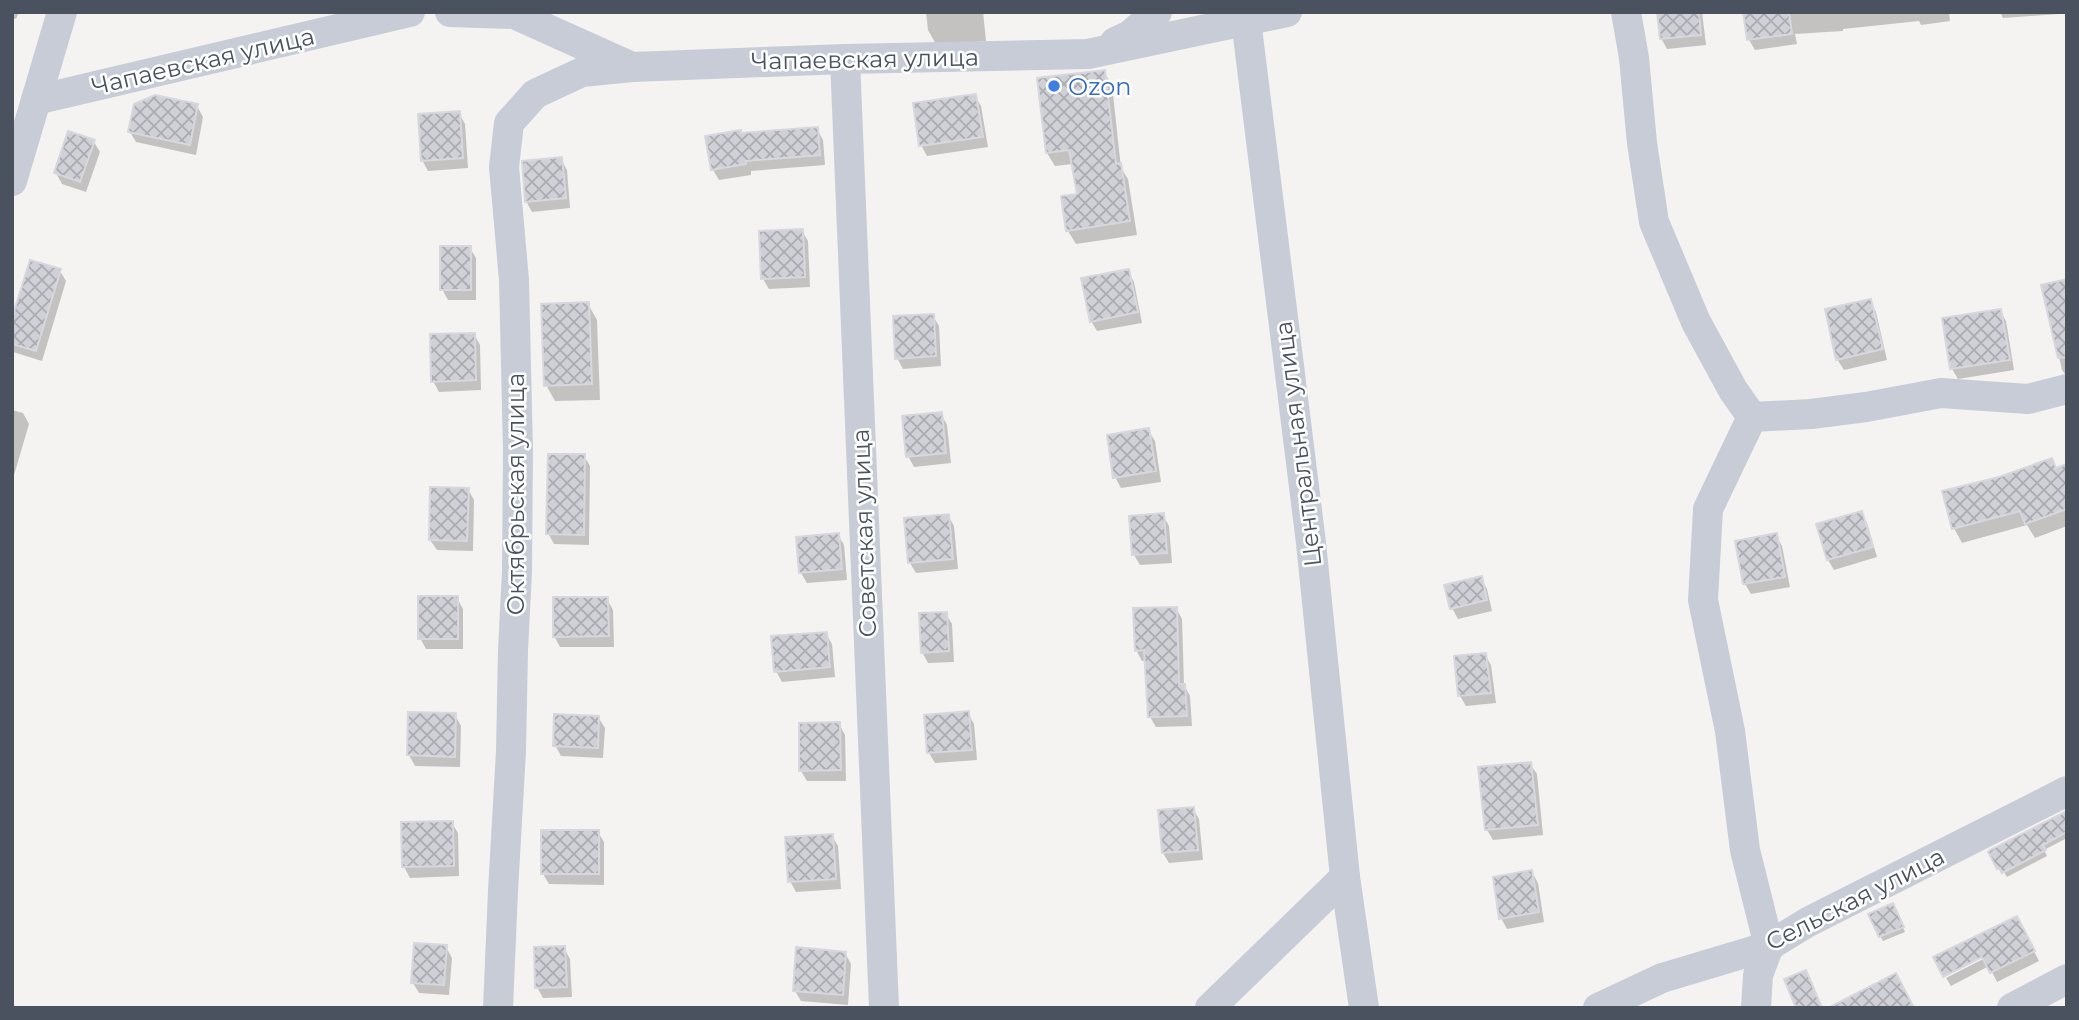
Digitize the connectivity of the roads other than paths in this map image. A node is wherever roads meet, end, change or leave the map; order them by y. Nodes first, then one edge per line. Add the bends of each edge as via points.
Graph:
1 (62, 12) edge
2 (410, 12) edge
3 (450, 12) edge
4 (1157, 12) edge
5 (1287, 12) edge
6 (1626, 12) edge
7 (1246, 17) edge
8 (1088, 54) junction
9 (845, 59) junction
10 (632, 67) junction
11 (36, 100) junction
12 (12, 181) edge
13 (2067, 389) edge
14 (1752, 417) junction
15 (2067, 790) edge
16 (1345, 877) junction
17 (1769, 946) junction
18 (2067, 979) edge
19 (498, 1008) edge
20 (884, 1008) edge
21 (1210, 1008) edge
22 (1364, 1008) edge
23 (1598, 1008) edge
24 (1756, 1008) edge
25 (2012, 1008) edge

1 - 11 street
2 - 11 street, Чапаевская улица
3 - 10 street, Чапаевская улица via 514,14
4 - 8 street via 1129,35
5 - 7 street, Чапаевская улица
6 - 14 street via 1654,222 1696,322
7 - 8 street, Чапаевская улица
7 - 16 street, Центральная улица via 1311,543
8 - 9 street, Чапаевская улица
9 - 10 street, Чапаевская улица
9 - 20 street, Советская улица
10 - 19 street, Октябрьская улица via 582,72 534,94 509,122 504,167 514,280 517,571
11 - 12 street
13 - 14 street via 2028,399 1941,393 1811,414
14 - 17 street via 1708,509 1703,600 1730,731 1745,850
15 - 17 street, Сельская улица
16 - 21 street
16 - 22 street, Центральная улица
17 - 23 street, Сельская улица via 1662,978
17 - 24 street via 1758,975
18 - 25 street

